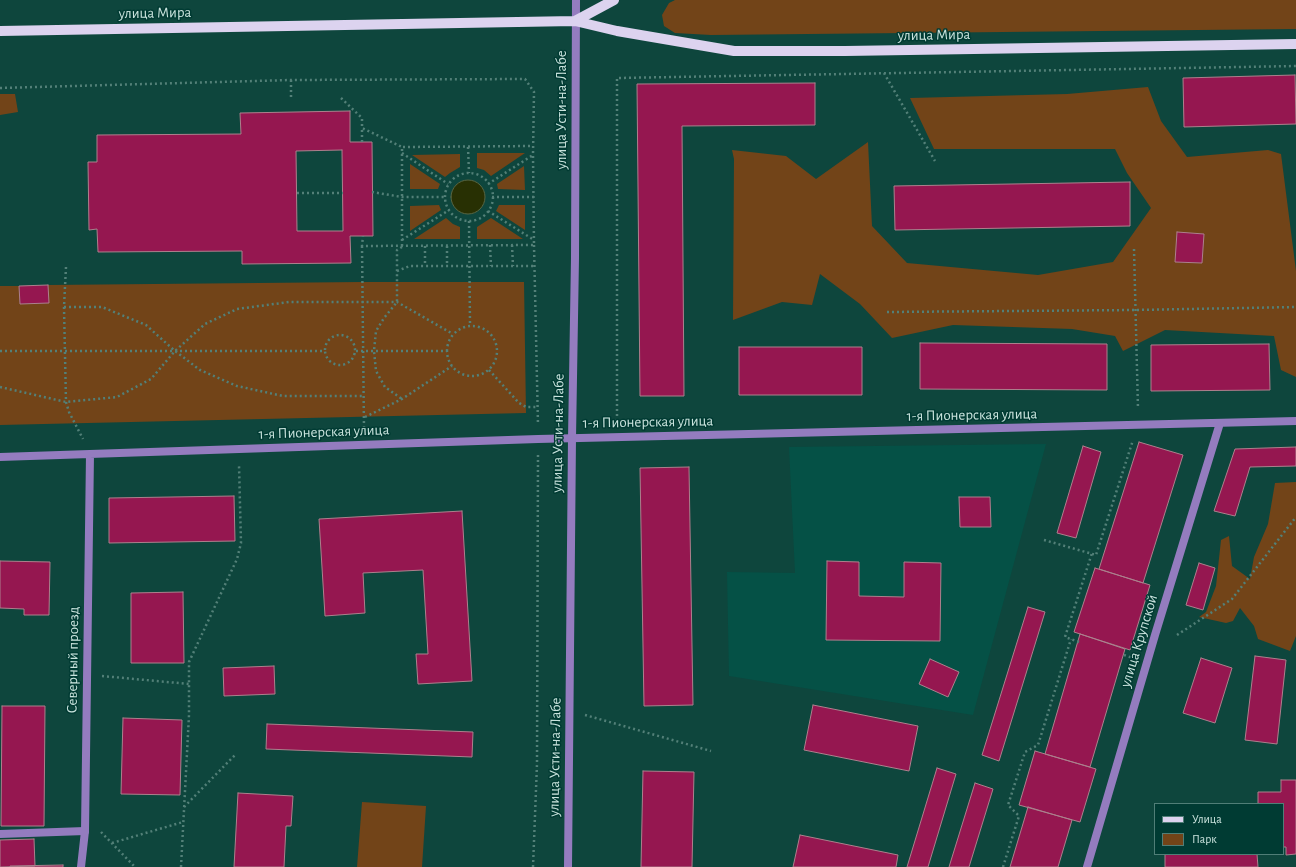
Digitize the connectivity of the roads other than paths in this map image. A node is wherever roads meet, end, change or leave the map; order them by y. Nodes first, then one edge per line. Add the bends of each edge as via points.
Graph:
1 (576, 0) edge
2 (614, 0) edge
3 (575, 21) junction
4 (0, 31) edge
5 (1296, 44) edge
6 (1296, 421) edge
7 (1220, 423) junction
8 (572, 438) junction
9 (90, 454) junction
10 (0, 457) edge
11 (85, 831) junction
12 (0, 834) edge
13 (81, 867) edge
14 (568, 867) edge
15 (1087, 867) edge

1 - 3 street, улица Усти-на-Лабе
2 - 3 main road, улица Мира
3 - 4 main road, улица Мира
3 - 5 main road, улица Мира via 617,31 734,51
3 - 8 street, улица Усти-на-Лабе
6 - 7 street, 1-я Пионерская улица
7 - 8 street, 1-я Пионерская улица
7 - 15 street, улица Крупской
8 - 9 street, 1-я Пионерская улица
8 - 14 street, улица Усти-на-Лабе
9 - 10 street, 1-я Пионерская улица
9 - 11 street, Северный проезд
11 - 12 street
11 - 13 street, Северный проезд

